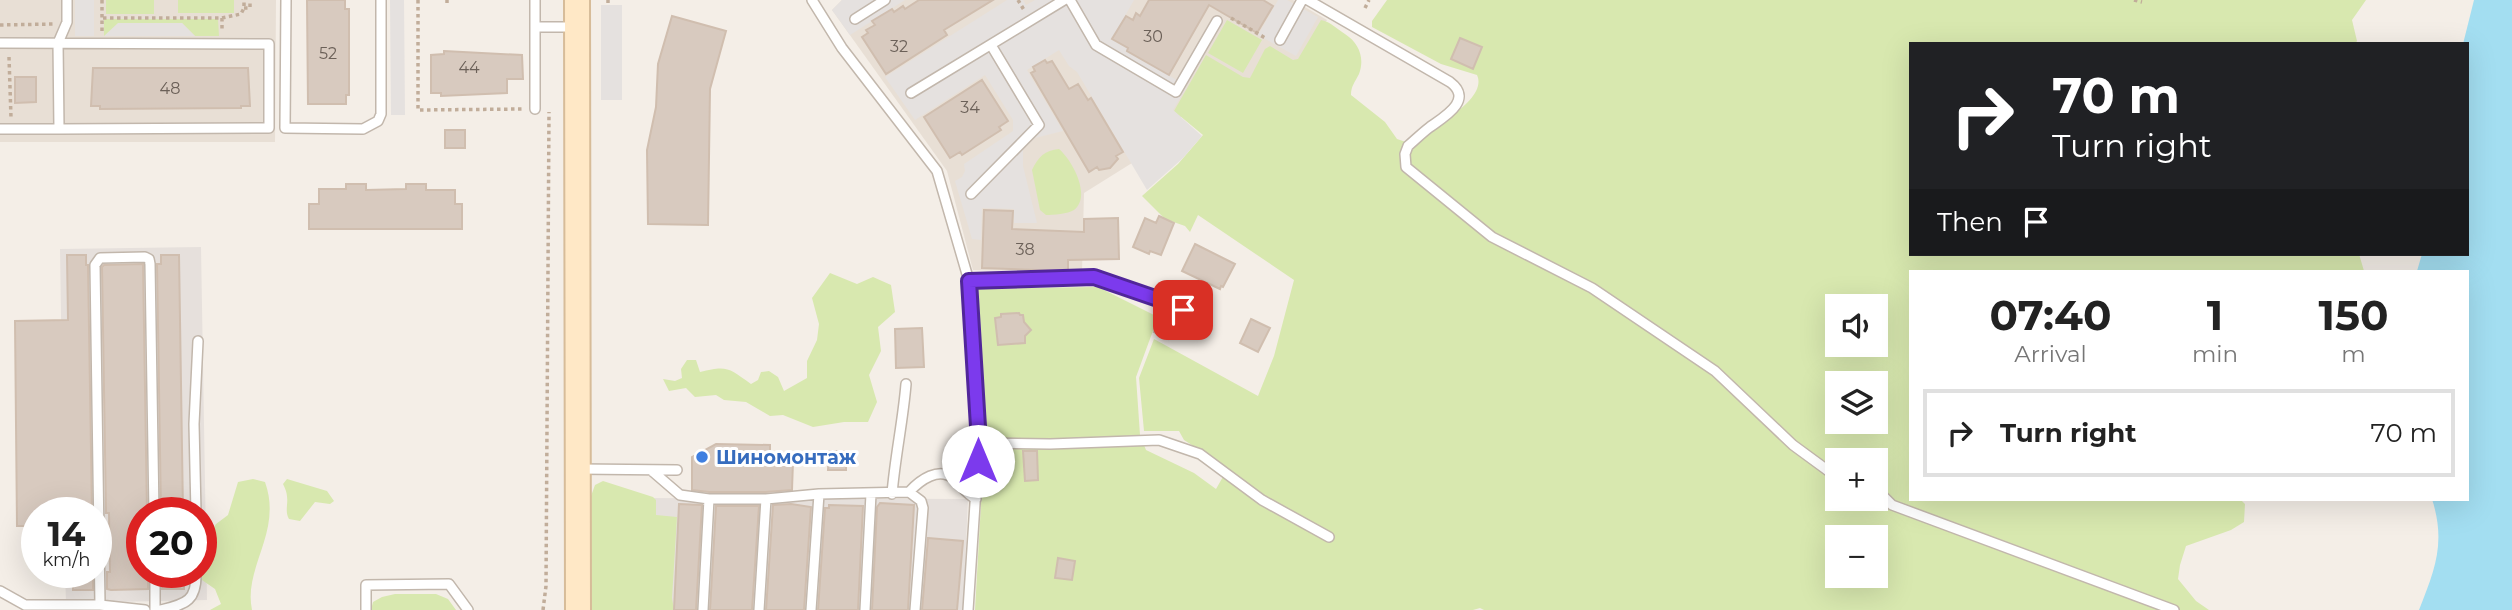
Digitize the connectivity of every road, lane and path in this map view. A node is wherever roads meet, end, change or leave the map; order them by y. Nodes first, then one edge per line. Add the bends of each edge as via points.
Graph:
1 (67, 0) edge
2 (102, 0) edge
3 (244, 0) edge
4 (250, 0) edge
5 (286, 0) edge
6 (381, 0) edge
7 (418, 0) edge
8 (535, 0) edge
9 (577, 0) edge
10 (812, 0) edge
11 (885, 0) edge
12 (1064, 0) edge
13 (1070, 0) edge
14 (1302, 0) edge
15 (1308, 0) edge
16 (1369, 0) edge
17 (2134, 0) edge
18 (2142, 2) dead end
19 (1320, 3) edge
20 (244, 8) junction
21 (1365, 8) dead end
22 (102, 18) junction
23 (222, 18) junction
24 (855, 19) dead end
25 (1217, 21) joint
26 (57, 24) dead end
27 (0, 25) edge
28 (535, 27) junction
29 (577, 27) junction
30 (1280, 40) joint
31 (0, 43) edge
32 (58, 43) junction
33 (102, 44) junction
34 (222, 44) junction
35 (991, 45) junction
36 (10, 57) dead end
37 (911, 93) dead end
38 (532, 109) joint
39 (549, 110) dead end
40 (11, 121) dead end
41 (0, 129) edge
42 (59, 129) junction
43 (971, 194) dead end
44 (969, 281) junction
45 (1183, 310) dead end
46 (198, 341) dead end
47 (906, 384) dead end
48 (979, 443) junction
49 (1825, 468) edge
50 (578, 469) junction
51 (651, 470) junction
52 (677, 470) dead end
53 (909, 492) junction
54 (819, 494) junction
55 (871, 494) junction
56 (892, 494) junction
57 (154, 497) edge
58 (195, 497) edge
59 (709, 499) junction
60 (766, 499) junction
61 (976, 499) junction
62 (1888, 501) edge
63 (1329, 537) dead end
64 (155, 588) edge
65 (197, 588) edge
66 (0, 590) edge
67 (100, 605) junction
68 (145, 610) edge
69 (155, 610) edge
70 (161, 610) edge
71 (366, 610) edge
72 (468, 610) edge
73 (543, 610) edge
74 (578, 610) edge
75 (702, 610) edge
76 (759, 610) edge
77 (811, 610) edge
78 (865, 610) edge
79 (915, 610) edge
80 (968, 610) edge
81 (2174, 610) edge

1 - 32 lane via 67,22
2 - 22 path
3 - 20 path
4 - 20 path via 250,8
5 - 6 lane via 285,128 350,129 371,127 381,114
7 - 38 path via 418,110
8 - 28 lane
9 - 29 street
10 - 44 lane via 842,48 937,171
11 - 24 lane
12 - 35 lane
13 - 25 lane via 1096,45 1177,92
14 - 30 lane
15 - 19 lane
16 - 21 path
17 - 18 path
19 - 49 lane via 1458,91 1455,108 1408,146 1406,167 1492,237 1592,288 1715,371
20 - 23 path via 237,16
22 - 23 path
22 - 33 path
23 - 34 path
25 - 30 path via 1222,13 1277,45
26 - 27 path
28 - 29 lane
28 - 38 lane
29 - 50 street
31 - 32 lane
32 - 33 lane
32 - 42 lane
33 - 34 lane
34 - 42 lane via 269,44 269,128
35 - 37 lane
35 - 43 lane via 1040,125
36 - 40 path
39 - 73 path
41 - 42 lane
44 - 45 lane via 1094,277
44 - 48 lane
46 - 58 lane
47 - 56 lane
48 - 61 lane
48 - 63 lane via 1160,440 1200,454 1262,500
50 - 51 lane
50 - 74 street
51 - 52 lane
51 - 59 lane via 680,495
53 - 56 lane
53 - 61 lane via 926,477 938,474 951,477
53 - 79 lane via 923,508
54 - 55 lane
54 - 60 lane
54 - 77 lane
55 - 56 lane
55 - 78 lane
57 - 67 lane via 149,259 100,258 95,265
59 - 60 lane
59 - 75 lane
60 - 76 lane
61 - 80 lane
62 - 81 lane
64 - 69 lane
65 - 70 lane via 193,596
66 - 67 lane via 24,605
67 - 68 lane
71 - 72 lane via 366,585 449,584

